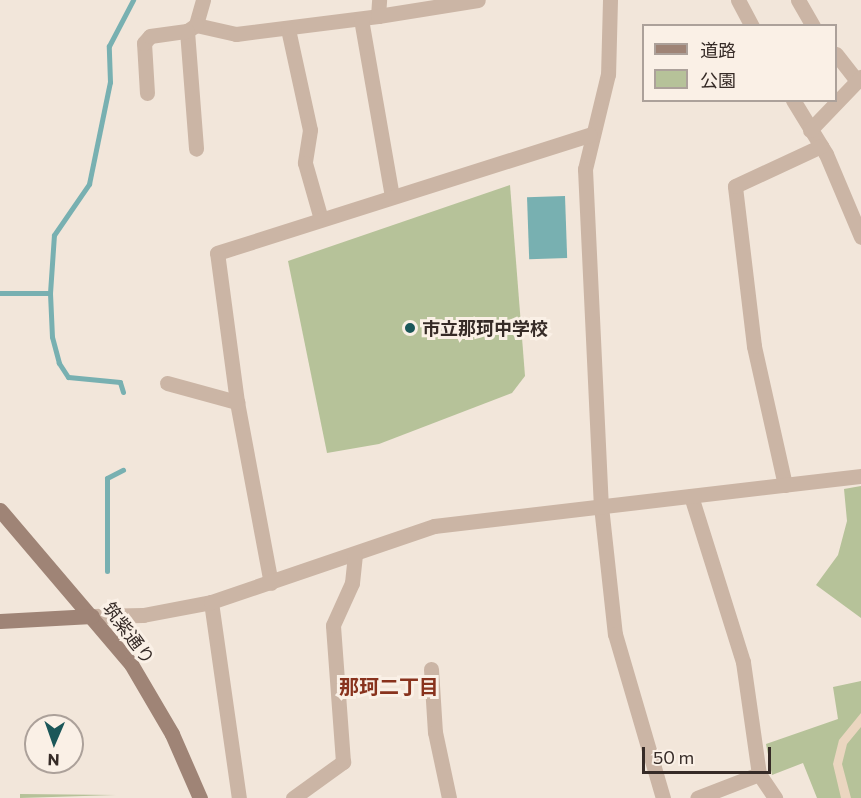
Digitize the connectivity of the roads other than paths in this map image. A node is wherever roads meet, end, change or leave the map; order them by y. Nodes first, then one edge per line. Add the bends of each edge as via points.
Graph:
1 (203, 0) edge
2 (379, 0) edge
3 (478, 0) edge
4 (610, 0) edge
5 (738, 0) edge
6 (798, 0) edge
7 (378, 16) junction
8 (361, 19) junction
9 (751, 24) edge
10 (812, 24) edge
11 (192, 28) junction
12 (288, 29) junction
13 (837, 55) edge
14 (858, 78) edge
15 (147, 93) dead end
16 (837, 101) edge
17 (794, 102) edge
18 (836, 102) edge
19 (810, 130) junction
20 (591, 135) junction
21 (821, 146) junction
22 (196, 149) dead end
23 (392, 196) junction
24 (321, 219) junction
25 (861, 237) edge
26 (167, 383) dead end
27 (237, 402) junction
28 (861, 476) edge
29 (785, 485) junction
30 (691, 496) junction
31 (601, 506) junction
32 (0, 510) edge
33 (355, 555) junction
34 (271, 583) junction
35 (210, 602) junction
36 (92, 616) junction
37 (0, 621) edge
38 (431, 669) dead end
39 (759, 774) junction
40 (200, 798) edge
41 (239, 798) edge
42 (293, 798) edge
43 (449, 798) edge
44 (663, 798) edge
45 (697, 798) edge
46 (775, 798) edge

1 - 11 street
2 - 7 street
3 - 7 street
4 - 20 street via 608,74
5 - 9 street
6 - 10 street
7 - 8 street
8 - 12 street
8 - 23 street
11 - 12 street via 236,34
11 - 15 street via 150,36 144,43
11 - 22 street
12 - 24 street via 310,130 305,163
13 - 14 street
14 - 16 street
17 - 19 street
18 - 19 street
19 - 21 street
20 - 23 street
20 - 31 street via 585,169
21 - 25 street via 845,193
21 - 29 street via 735,186 754,346
23 - 24 street
24 - 27 street via 217,253
26 - 27 street
27 - 34 street
28 - 29 street
29 - 30 street
30 - 31 street
30 - 39 street via 743,662
31 - 33 street via 435,526
31 - 44 street via 615,634
32 - 36 street, 筑紫通り
33 - 34 street
33 - 42 street via 352,583 333,626 343,762
34 - 35 street
35 - 36 street via 143,615
35 - 41 street
36 - 37 street
36 - 40 street, 筑紫通り via 130,664 166,724
38 - 43 street via 435,732
39 - 45 street
39 - 46 street

